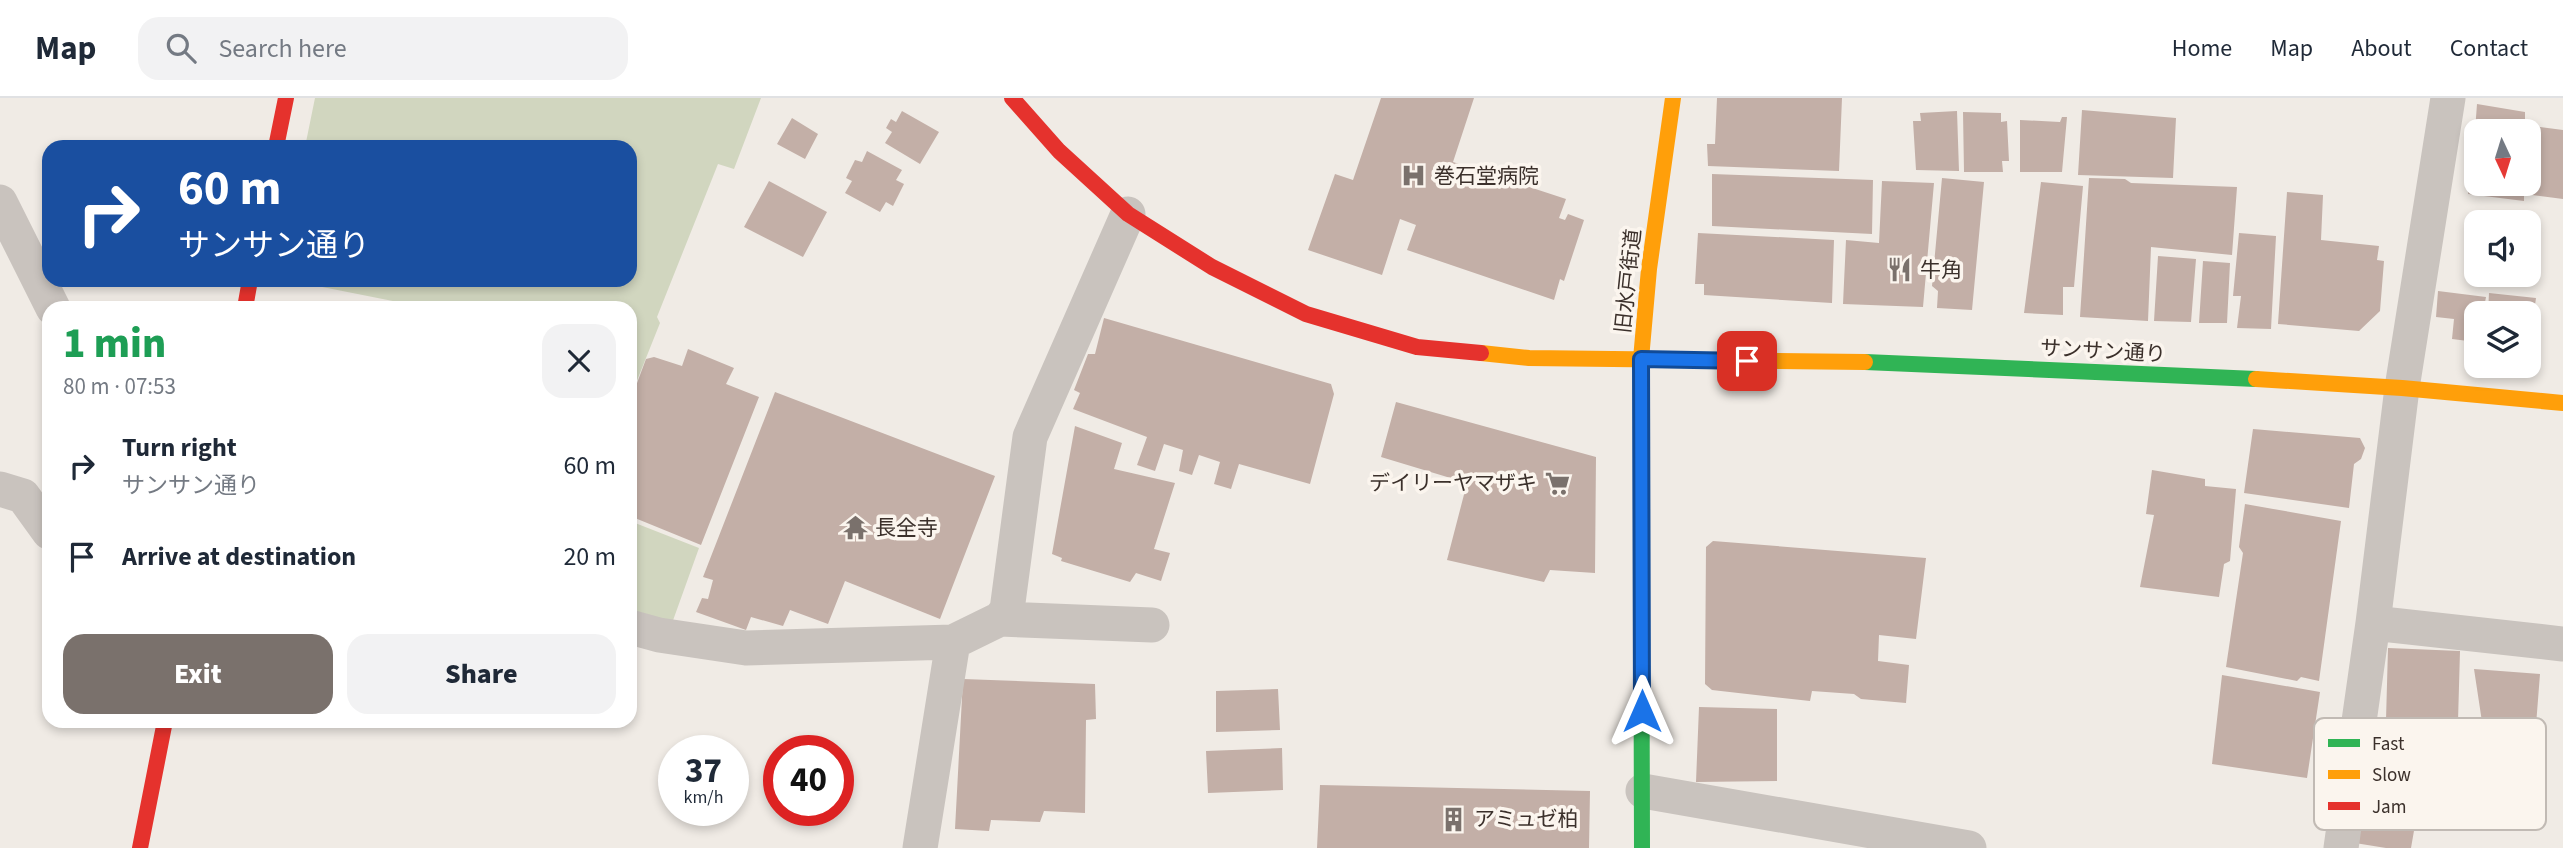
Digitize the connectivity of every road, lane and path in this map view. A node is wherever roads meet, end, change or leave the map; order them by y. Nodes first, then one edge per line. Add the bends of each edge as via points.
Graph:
1 (286, 98) edge
2 (1012, 98) edge
3 (1673, 98) edge
4 (2448, 98) edge
5 (277, 140) edge
6 (0, 201) edge
7 (1128, 214) junction
8 (42, 286) edge
9 (1641, 359) junction
10 (2402, 388) junction
11 (2563, 403) edge
12 (0, 471) edge
13 (12, 493) edge
14 (42, 525) edge
15 (1000, 619) junction
16 (2373, 623) junction
17 (1152, 625) dead end
18 (637, 629) edge
19 (953, 642) junction
20 (2563, 644) edge
21 (2359, 718) edge
22 (164, 728) edge
23 (1643, 791) junction
24 (2344, 830) edge
25 (140, 848) edge
26 (920, 848) edge
27 (1642, 848) edge
28 (1969, 848) edge
29 (2341, 848) edge

1 - 5 street
2 - 7 street, サンサン通り via 1059,151
3 - 9 street, 旧水戸街道
4 - 10 street
6 - 8 street
7 - 9 street, サンサン通り via 1212,267 1306,314 1417,347 1529,358
7 - 15 street via 1030,436 1007,610
9 - 10 street, サンサン通り via 1907,363
9 - 23 street, 旧水戸街道
10 - 11 street, サンサン通り
10 - 16 street
12 - 13 street
13 - 14 street
15 - 17 street
15 - 19 street
16 - 20 street
16 - 21 street
18 - 19 street via 746,648
19 - 26 street
22 - 25 street
23 - 27 street, 旧水戸街道
23 - 28 street
24 - 29 street

